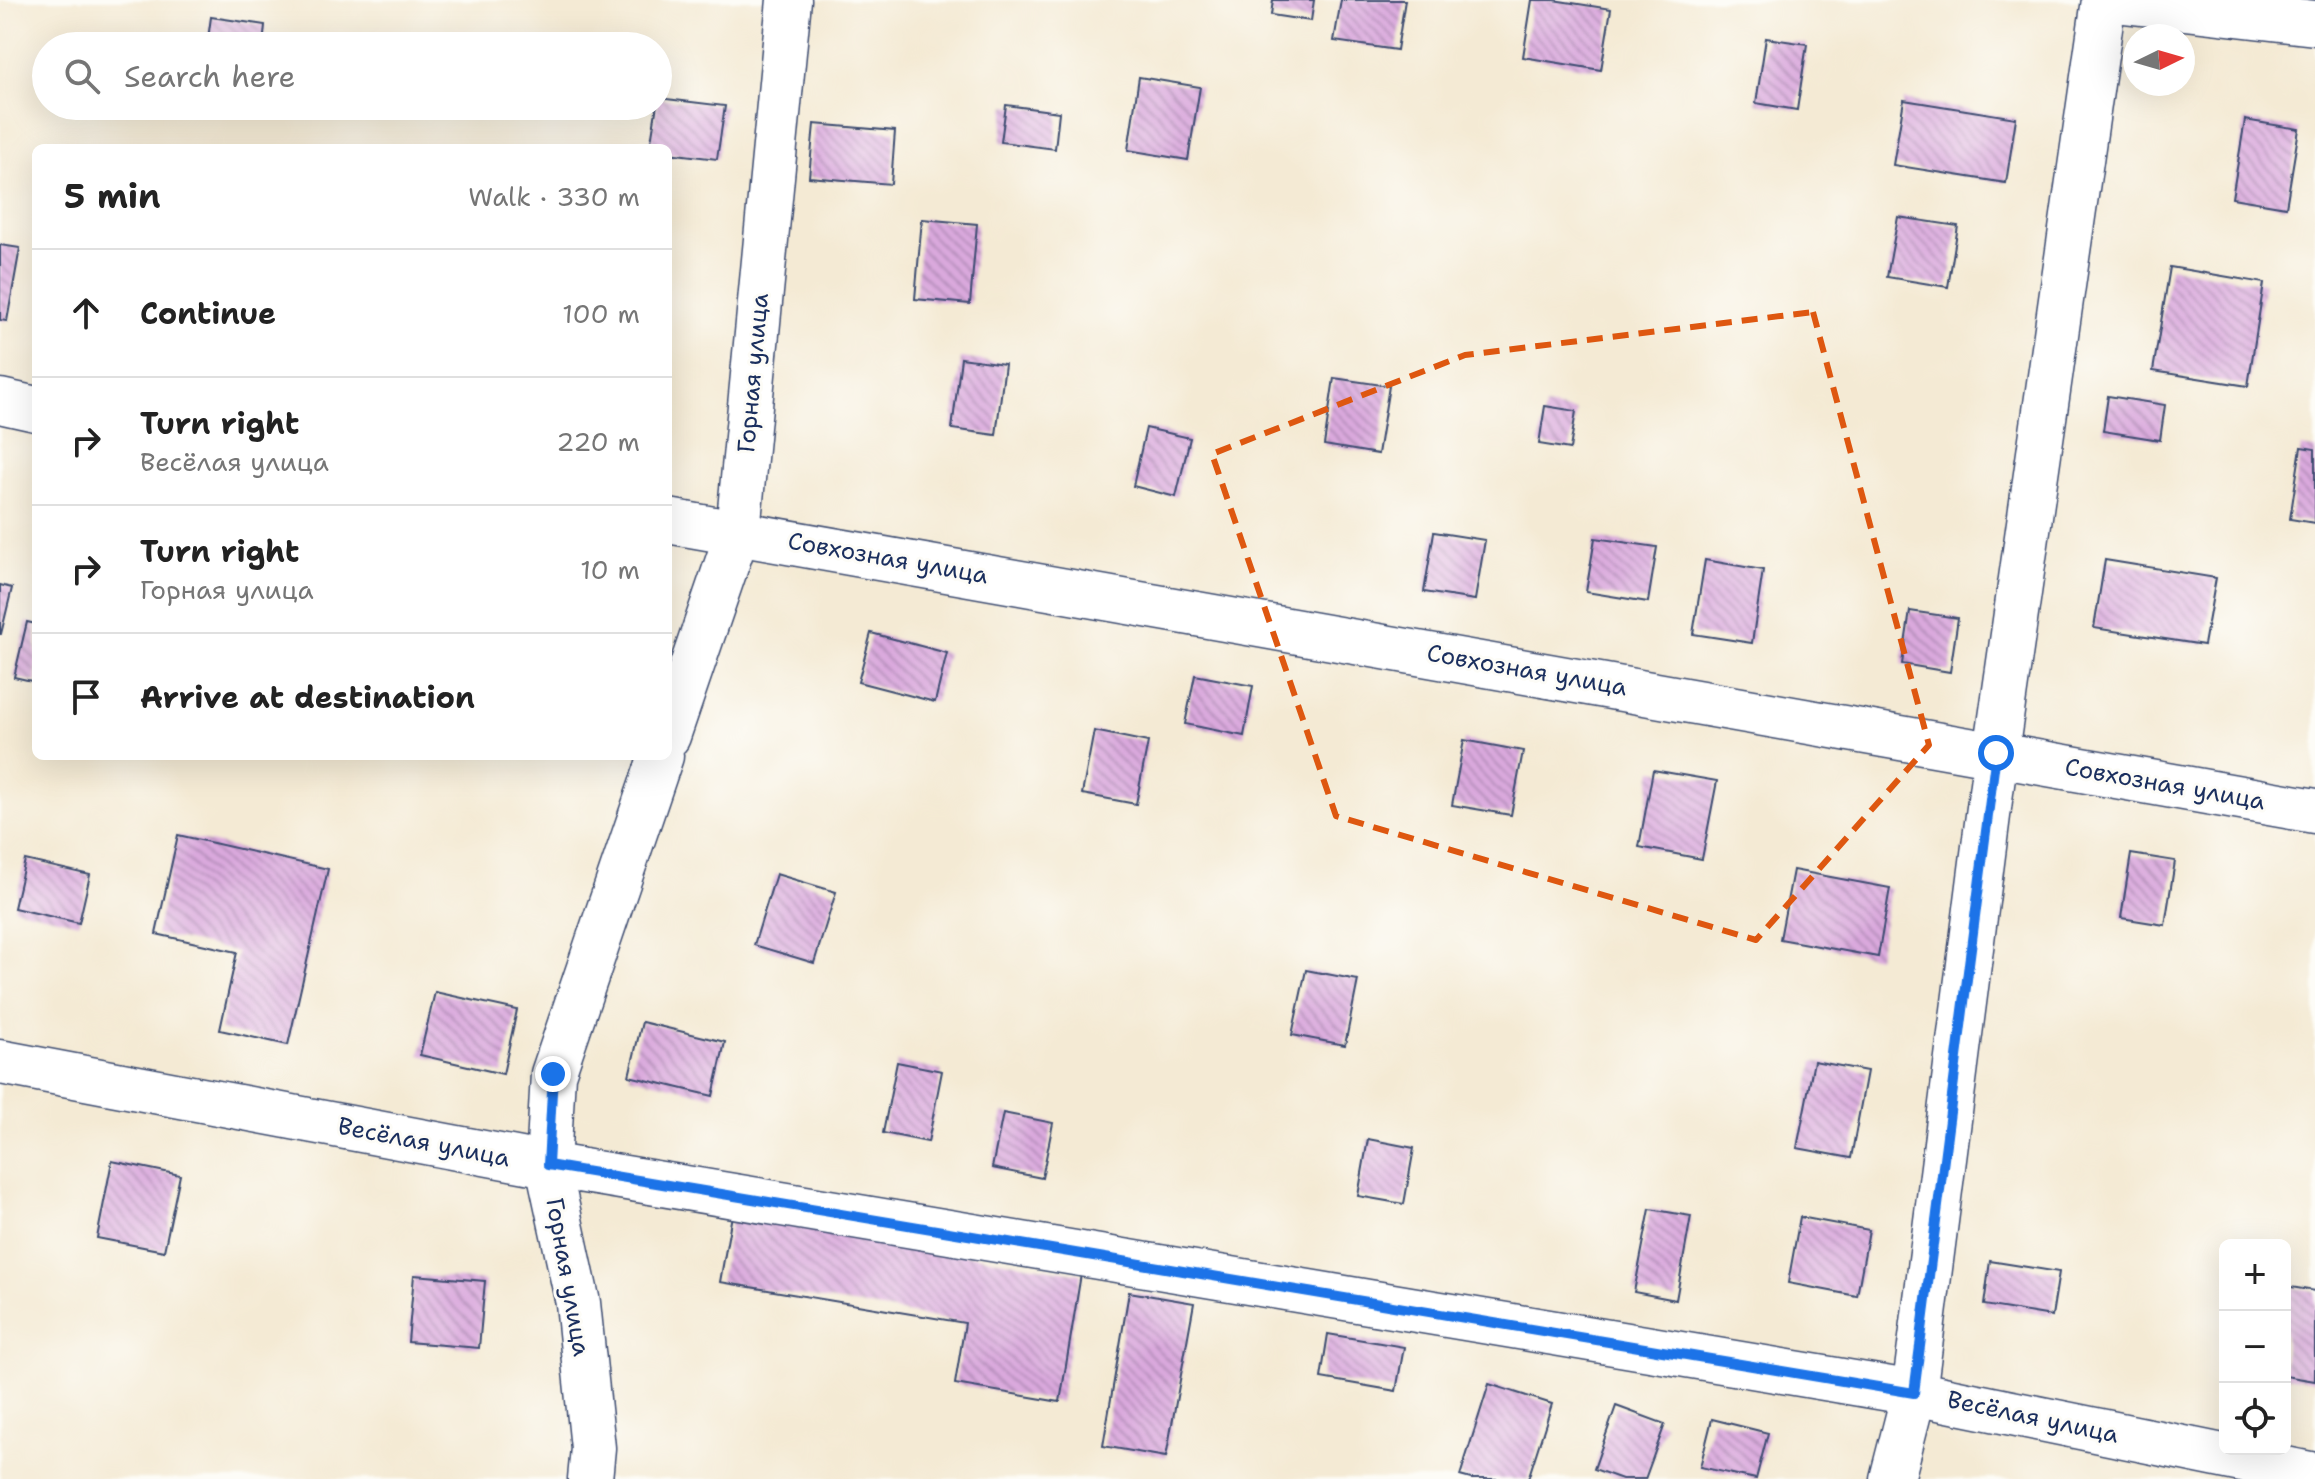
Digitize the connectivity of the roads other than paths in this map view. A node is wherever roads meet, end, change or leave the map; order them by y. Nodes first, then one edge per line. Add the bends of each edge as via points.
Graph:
1 (789, 0) edge
2 (2104, 0) edge
3 (2115, 0) edge
4 (2315, 23) edge
5 (0, 401) edge
6 (32, 408) edge
7 (672, 522) edge
8 (738, 531) junction
9 (672, 724) edge
10 (1996, 753) junction
11 (660, 760) edge
12 (2315, 811) edge
13 (0, 1062) edge
14 (548, 1165) junction
15 (1914, 1393) junction
16 (2315, 1475) edge
17 (590, 1479) edge
18 (1892, 1479) edge

1 - 8 street, Горная улица
2 - 10 street
3 - 4 street
5 - 6 street
7 - 8 street, Совхозная улица
8 - 9 street, Горная улица
8 - 10 street, Совхозная улица
10 - 12 street, Совхозная улица
10 - 15 street
11 - 14 street, Горная улица via 553,1074
13 - 14 street, Весёлая улица
14 - 15 street, Весёлая улица
14 - 17 street, Горная улица via 578,1303 593,1448
15 - 16 street, Весёлая улица
15 - 18 street

